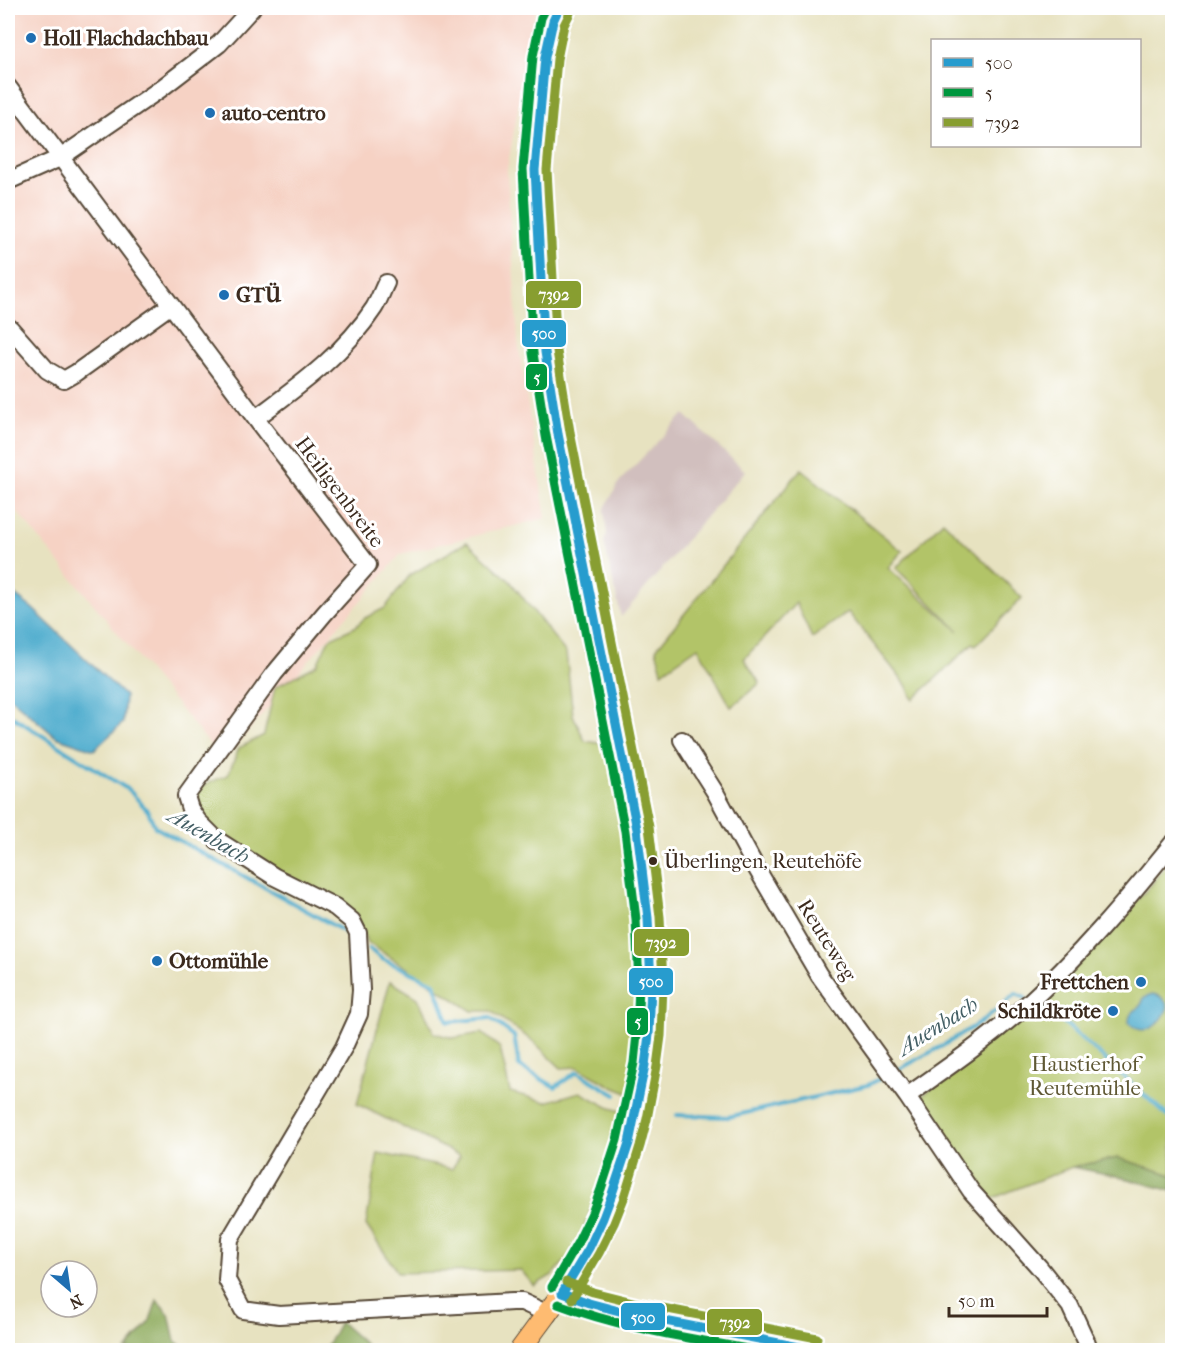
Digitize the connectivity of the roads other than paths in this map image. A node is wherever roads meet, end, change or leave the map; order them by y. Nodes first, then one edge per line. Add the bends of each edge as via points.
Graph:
1 (252, 8) edge
2 (556, 12) edge
3 (8, 87) edge
4 (60, 158) junction
5 (8, 181) edge
6 (386, 283) dead end
7 (171, 304) junction
8 (10, 328) dead end
9 (256, 418) junction
10 (682, 740) dead end
11 (1173, 844) edge
12 (902, 1090) junction
13 (562, 1293) junction
14 (548, 1314) junction
15 (520, 1350) edge
16 (815, 1350) edge
17 (1089, 1350) edge

1 - 4 street via 219,44
2 - 13 main road via 545,57 535,170 545,352 568,489 637,829 651,981 649,1038 626,1154 592,1241
3 - 4 street, Heiligenbreite
4 - 5 street
4 - 7 street, Heiligenbreite
6 - 9 street via 374,307 325,366
7 - 8 street via 64,380 47,370
7 - 9 street, Heiligenbreite
9 - 14 street, Heiligenbreite via 368,565 274,674 186,796 198,821 218,840 275,877 335,907 352,921 358,933 361,990 359,1014 344,1047 230,1239 227,1280 243,1310 279,1315 512,1302 522,1302
10 - 12 street, Reuteweg via 819,975
11 - 12 street via 1084,948 1022,1009 969,1052
12 - 17 street, Reuteweg via 971,1191 1070,1306
13 - 14 main road
13 - 16 street via 634,1315
14 - 15 main road

